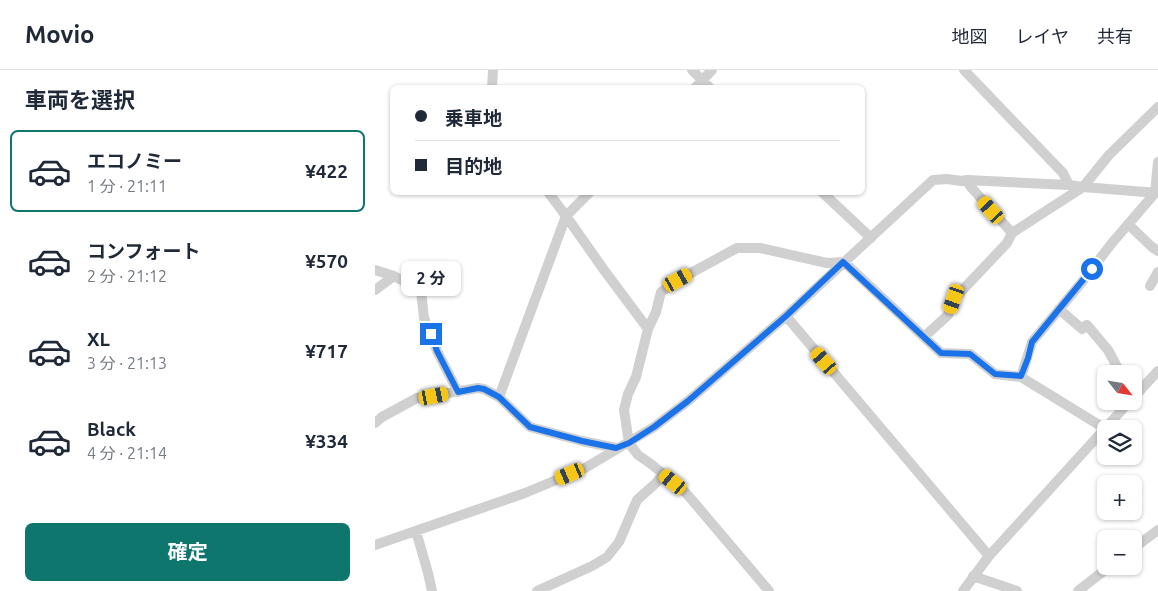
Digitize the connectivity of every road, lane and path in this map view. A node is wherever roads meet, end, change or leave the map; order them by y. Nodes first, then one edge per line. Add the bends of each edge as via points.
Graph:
1 (493, 70) edge
2 (692, 70) edge
3 (712, 70) edge
4 (964, 70) edge
5 (492, 85) edge
6 (702, 85) edge
7 (1157, 109) edge
8 (1158, 162) edge
9 (967, 180) junction
10 (1069, 185) junction
11 (1083, 188) junction
12 (1156, 193) edge
13 (550, 195) edge
14 (587, 195) edge
15 (825, 195) edge
16 (566, 216) junction
17 (1129, 225) junction
18 (1012, 233) junction
19 (871, 238) junction
20 (1158, 250) edge
21 (843, 262) junction
22 (375, 270) edge
23 (1158, 272) edge
24 (395, 276) junction
25 (1150, 286) dead end
26 (375, 290) edge
27 (1059, 309) junction
28 (786, 316) junction
29 (648, 329) junction
30 (924, 337) junction
31 (1116, 365) edge
32 (1158, 371) edge
33 (1021, 376) junction
34 (1143, 387) edge
35 (458, 392) junction
36 (499, 397) junction
37 (1121, 410) edge
38 (1112, 420) edge
39 (375, 422) edge
40 (1097, 424) edge
41 (1097, 436) edge
42 (629, 443) junction
43 (616, 448) junction
44 (663, 474) junction
45 (1158, 530) edge
46 (416, 531) junction
47 (1142, 542) edge
48 (375, 545) edge
49 (989, 556) junction
50 (1098, 575) edge
51 (973, 576) junction
52 (432, 591) edge
53 (537, 591) edge
54 (769, 591) edge
55 (963, 591) edge
56 (1017, 591) edge
57 (1078, 591) edge

1 - 5 street
2 - 6 street
3 - 6 street
4 - 10 street via 1063,173
7 - 11 street via 1109,155
8 - 12 street
9 - 10 street
9 - 18 street
9 - 19 street via 933,180
10 - 11 street
11 - 12 street
11 - 18 street
12 - 17 street
13 - 16 street
14 - 16 street
15 - 19 street
16 - 29 street
16 - 36 street
17 - 20 street
17 - 27 street
18 - 30 street via 1007,243 954,299 948,315
19 - 21 street
21 - 28 street
21 - 29 street via 827,263 760,248 737,248 661,292
21 - 30 street
22 - 24 street
23 - 25 street
24 - 26 street
24 - 35 street via 421,291 425,318 437,351
27 - 31 street via 1082,329 1087,325
27 - 33 street via 1032,342
28 - 42 street via 688,401
28 - 49 street
29 - 42 street via 624,410
30 - 33 street via 941,353 970,354 995,374
32 - 34 street
33 - 40 street
35 - 36 street via 478,388
35 - 39 street via 417,398
36 - 43 street via 530,427
37 - 38 street
41 - 49 street
42 - 43 street
42 - 44 street via 638,456
43 - 46 street via 585,468 525,493
44 - 53 street via 637,500 619,542 607,557
44 - 54 street via 684,491
45 - 47 street
46 - 48 street
46 - 52 street
49 - 51 street
50 - 57 street
51 - 55 street
51 - 56 street

